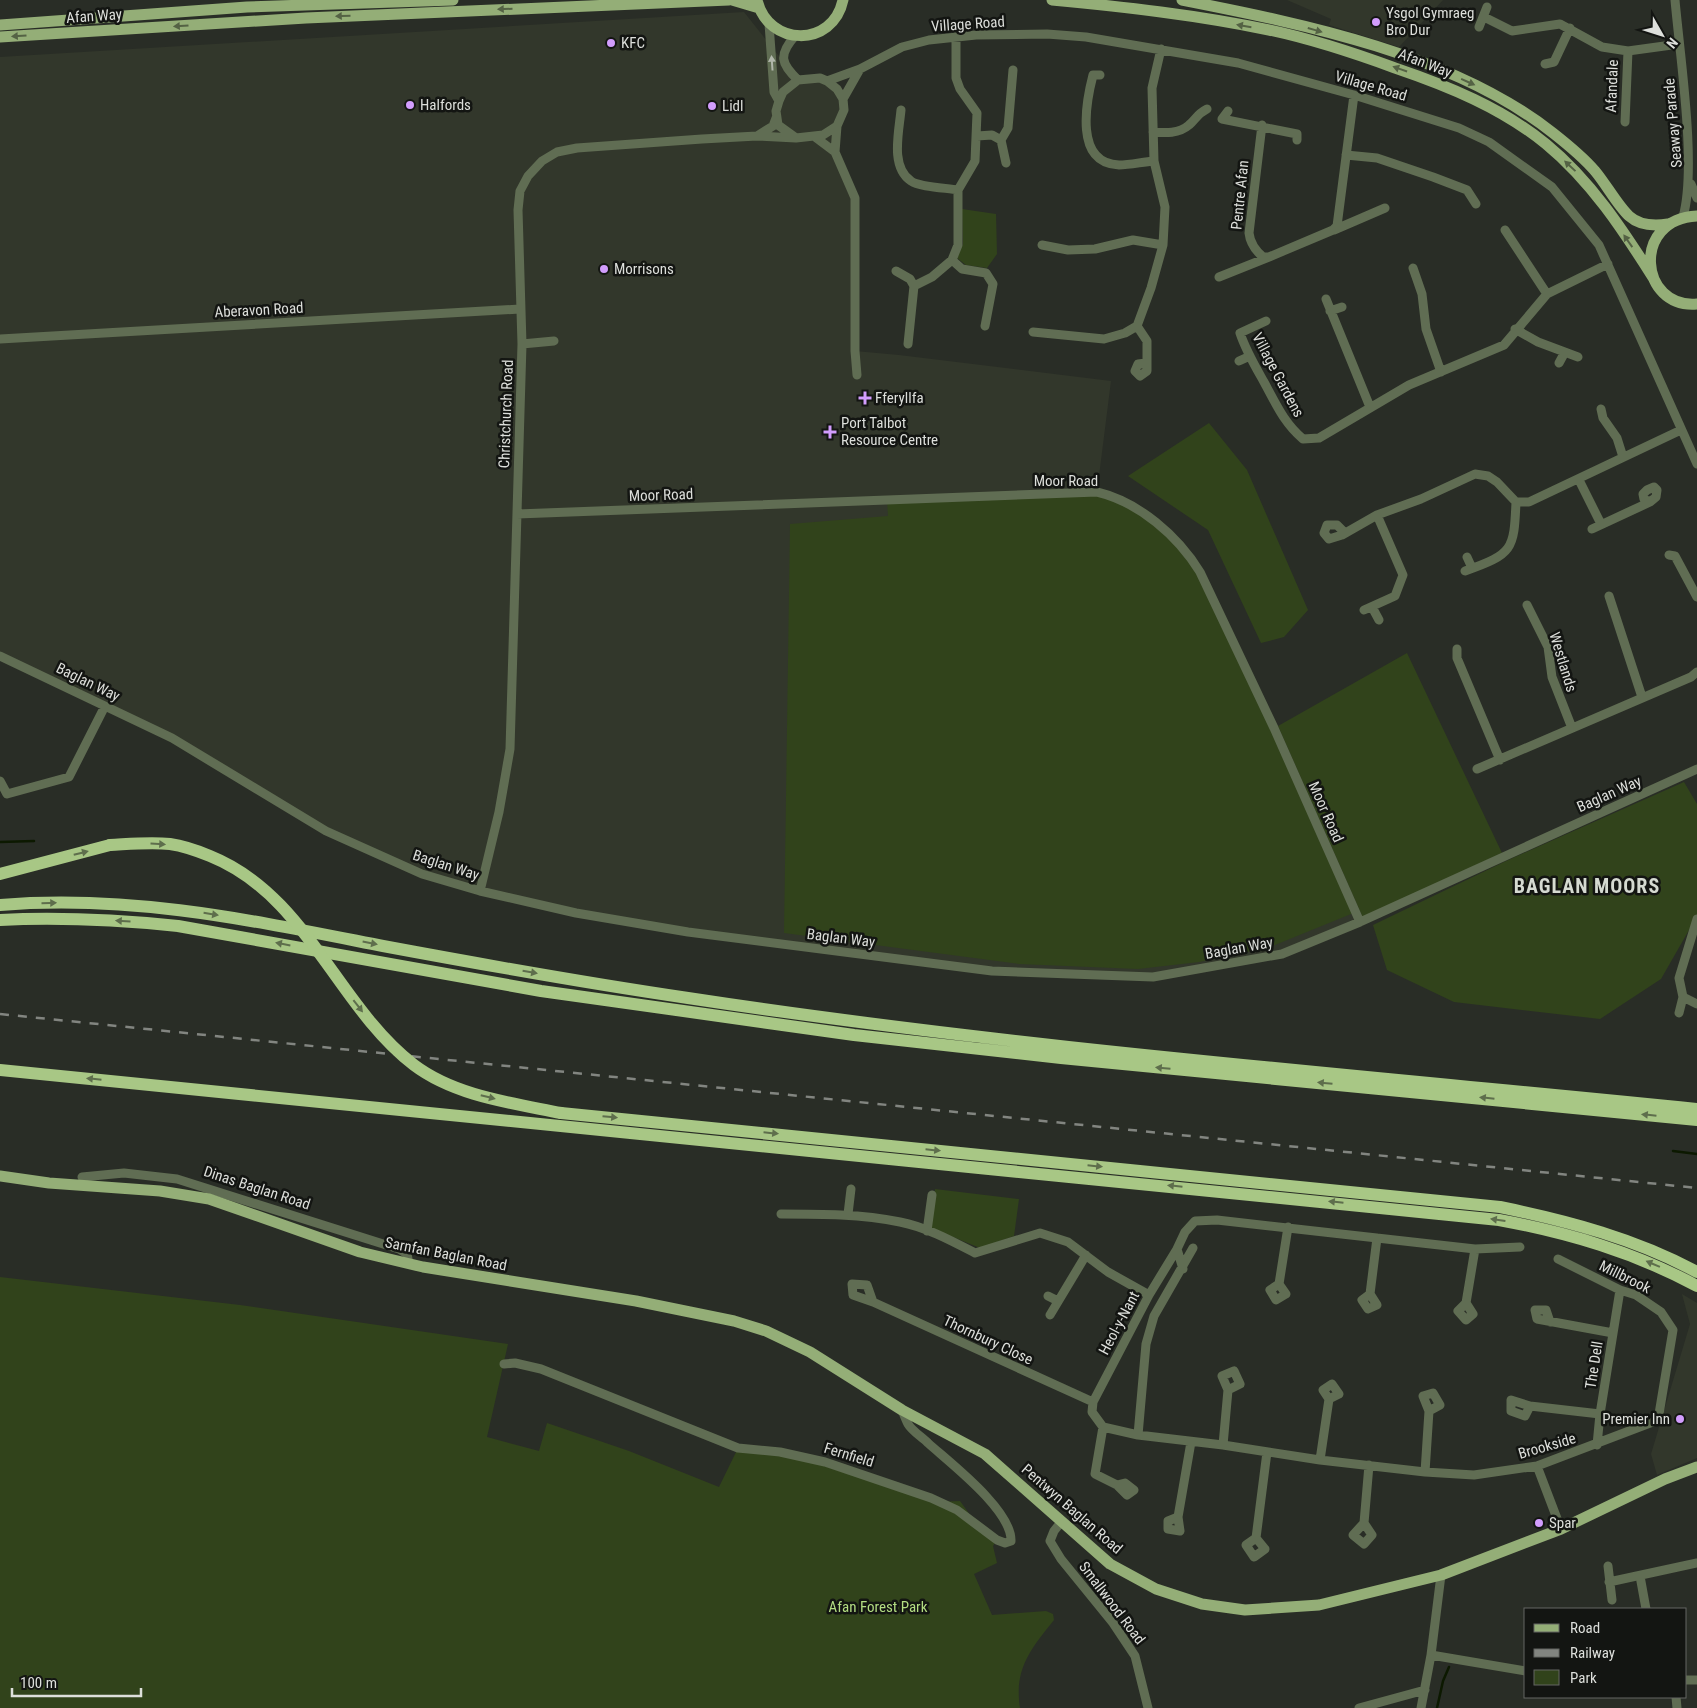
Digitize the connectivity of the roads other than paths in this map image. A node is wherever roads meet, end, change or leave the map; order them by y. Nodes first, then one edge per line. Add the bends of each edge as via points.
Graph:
1 (453, 0) edge
2 (731, 0) edge
3 (1052, 0) edge
4 (1182, 0) edge
5 (1675, 0) edge
6 (845, 2) edge
7 (758, 4) edge
8 (1487, 7) dead end
9 (1484, 17) junction
10 (769, 24) junction
11 (0, 25) edge
12 (1479, 27) dead end
13 (1570, 28) junction
14 (794, 36) junction
15 (956, 36) junction
16 (0, 37) edge
17 (1679, 44) junction
18 (1161, 49) junction
19 (1628, 51) junction
20 (1545, 64) dead end
21 (860, 69) junction
22 (1014, 70) dead end
23 (1100, 75) dead end
24 (798, 80) junction
25 (827, 81) junction
26 (1354, 95) junction
27 (843, 99) junction
28 (779, 101) junction
29 (1206, 109) dead end
30 (901, 110) dead end
31 (1228, 111) dead end
32 (776, 118) junction
33 (1625, 122) dead end
34 (1262, 125) junction
35 (837, 126) junction
36 (1153, 132) junction
37 (758, 136) junction
38 (977, 136) junction
39 (815, 137) junction
40 (796, 138) junction
41 (1001, 140) junction
42 (1297, 140) dead end
43 (835, 152) junction
44 (1346, 154) junction
45 (1154, 161) junction
46 (1006, 163) dead end
47 (1691, 184) junction
48 (958, 190) junction
49 (1697, 198) edge
50 (1476, 204) dead end
51 (1385, 208) dead end
52 (1697, 216) edge
53 (1683, 217) junction
54 (1668, 224) junction
55 (1333, 230) junction
56 (1505, 230) dead end
57 (1042, 244) dead end
58 (1162, 245) junction
59 (1269, 257) junction
60 (952, 260) junction
61 (1608, 264) junction
62 (1413, 268) dead end
63 (896, 271) dead end
64 (1219, 277) dead end
65 (1654, 279) junction
66 (914, 286) junction
67 (1547, 294) junction
68 (1326, 299) dead end
69 (1342, 307) dead end
70 (1695, 307) edge
71 (520, 309) junction
72 (1330, 311) junction
73 (1266, 321) dead end
74 (985, 326) dead end
75 (1137, 326) junction
76 (1515, 330) junction
77 (1033, 332) dead end
78 (0, 339) edge
79 (554, 340) dead end
80 (522, 344) junction
81 (908, 344) dead end
82 (1565, 352) junction
83 (1250, 356) junction
84 (1578, 357) dead end
85 (1239, 361) dead end
86 (1146, 363) dead end
87 (1559, 363) dead end
88 (1441, 372) junction
89 (857, 375) dead end
90 (1370, 407) junction
91 (1601, 409) dead end
92 (1681, 430) junction
93 (1622, 457) junction
94 (1697, 464) edge
95 (1579, 480) junction
96 (1516, 502) junction
97 (1650, 502) dead end
98 (517, 514) junction
99 (1377, 515) junction
100 (1601, 524) junction
101 (1592, 529) dead end
102 (1342, 535) dead end
103 (1669, 555) dead end
104 (1467, 557) dead end
105 (1609, 596) dead end
106 (1697, 597) edge
107 (1527, 605) dead end
108 (1379, 620) dead end
109 (1456, 649) dead end
110 (0, 656) edge
111 (1697, 672) edge
112 (1642, 697) junction
113 (105, 706) junction
114 (1572, 728) junction
115 (1500, 760) junction
116 (1477, 769) dead end
117 (1697, 769) edge
118 (0, 781) edge
119 (0, 874) edge
120 (480, 891) junction
121 (0, 905) edge
122 (1697, 919) edge
123 (0, 920) edge
124 (1360, 922) junction
125 (1683, 997) junction
126 (1697, 1004) edge
127 (1679, 1013) dead end
128 (0, 1070) edge
129 (1697, 1109) edge
130 (1697, 1120) edge
131 (0, 1176) edge
132 (82, 1177) dead end
133 (851, 1189) dead end
134 (932, 1195) dead end
135 (781, 1214) dead end
136 (848, 1214) junction
137 (1288, 1227) junction
138 (927, 1231) junction
139 (1377, 1238) junction
140 (1520, 1247) dead end
141 (1193, 1248) dead end
142 (1176, 1249) junction
143 (1475, 1249) junction
144 (1086, 1255) junction
145 (1558, 1259) dead end
146 (409, 1264) junction
147 (1183, 1269) junction
148 (1697, 1272) edge
149 (1279, 1284) dead end
150 (1697, 1286) edge
151 (1620, 1290) junction
152 (1370, 1294) dead end
153 (1149, 1295) junction
154 (1048, 1296) dead end
155 (1058, 1301) junction
156 (873, 1302) dead end
157 (1466, 1303) dead end
158 (1050, 1315) dead end
159 (734, 1320) joint
160 (1550, 1322) dead end
161 (1673, 1330) joint
162 (1613, 1333) junction
163 (504, 1364) dead end
164 (1228, 1390) dead end
165 (1329, 1399) dead end
166 (1530, 1406) dead end
167 (1092, 1407) junction
168 (902, 1410) junction
169 (1429, 1411) dead end
170 (1600, 1414) junction
171 (1104, 1427) junction
172 (1138, 1434) junction
173 (1191, 1442) junction
174 (1223, 1444) junction
175 (1597, 1445) junction
176 (1266, 1452) junction
177 (1320, 1460) junction
178 (1369, 1465) junction
179 (1536, 1466) junction
180 (1697, 1467) edge
181 (1425, 1472) junction
182 (1117, 1485) dead end
183 (1178, 1517) dead end
184 (1062, 1521) junction
185 (1364, 1523) dead end
186 (1561, 1529) junction
187 (1256, 1538) dead end
188 (1693, 1560) edge
189 (1608, 1566) dead end
190 (1441, 1575) junction
191 (1640, 1576) junction
192 (1609, 1582) junction
193 (1612, 1600) dead end
194 (1646, 1608) edge
195 (1431, 1655) junction
196 (1524, 1671) edge
197 (1425, 1690) junction
198 (1148, 1708) edge
199 (1359, 1708) edge
200 (1422, 1708) edge

1 - 11 main road, Afan Way via 247,8
2 - 7 main road, Afan Way
2 -> 16 main road, Afan Way via 306,18
65 -> 3 main road, Afan Way via 1580,175 1546,144 1510,118 1473,99 1366,57 1268,30 1156,11
4 -> 54 main road, Afan Way via 1273,18 1371,46 1471,83 1502,99 1552,133 1594,170 1629,216 1649,225
5 - 17 street, Seaway Parade
6 - 14 main road via 824,29 810,35
7 - 10 main road
8 - 9 street
9 - 12 street
9 - 13 street, Afandale via 1512,31 1560,24
10 - 14 main road
28 -> 10 street via 774,92
13 - 19 street, Afandale via 1602,47
13 - 20 street via 1554,62
14 - 24 street via 783,57 786,69
15 - 18 street, Village Road via 1047,34
15 - 21 street, Village Road via 902,47
15 - 38 street via 956,78 977,113
17 - 19 street, Afandale
17 - 47 street, Seaway Parade via 1689,122
18 - 26 street, Village Road via 1238,63
18 - 36 street via 1152,88
19 - 33 street, Afandale
21 - 25 street, Village Road
21 - 27 street
22 - 41 street via 1008,128
23 - 45 street via 1093,74 1089,91 1086,139 1090,148 1102,160 1117,165
24 - 25 street via 820,78
24 - 28 street via 783,92
25 - 27 street
26 - 44 street
26 - 61 street, Village Road via 1459,128 1517,160 1552,188 1572,210
27 - 35 street via 844,110
28 - 32 street
29 - 36 street via 1189,125 1174,133
30 - 48 street via 900,170 912,182
31 - 34 street via 1222,119
32 - 37 street via 773,126
32 - 40 street via 782,129
34 - 42 street via 1297,134
34 - 59 street, Pentre Afan via 1249,233 1259,254
35 - 39 street
35 - 43 street
36 - 45 street
37 - 40 street, Christchurch Road
37 - 71 street, Christchurch Road via 577,148 557,152 542,160 523,184 518,198
38 - 41 street via 992,135
38 - 48 street via 975,160
39 - 40 street
39 - 43 street
41 - 46 street
43 - 89 street via 856,198 854,351
44 - 50 street via 1377,158 1441,180 1467,190
44 - 55 street via 1337,226
45 - 58 street via 1165,207
47 - 49 street, Seaway Parade
47 - 53 street, Seaway Parade
48 - 60 street via 958,245
51 - 55 street
52 - 53 main road
53 - 54 main road
54 - 65 main road via 1659,232 1650,255
55 - 59 street
56 - 67 street
57 - 58 street via 1068,250 1095,249 1132,240
58 - 75 street
59 - 64 street
60 - 66 street via 932,277
60 - 74 street via 962,268 986,273 994,284
61 - 67 street, Village Gardens
61 - 92 street, Village Road
62 - 88 street via 1422,294 1426,330
63 - 66 street via 910,279
65 - 70 main road, Afan Way via 1669,297
66 - 81 street
67 - 76 street, Village Gardens
68 - 72 street
69 - 72 street
71 - 78 street, Aberavon Road
71 - 80 street, Christchurch Road
72 - 90 street
73 - 83 street, Village Gardens via 1240,333
75 - 77 street via 1104,339
75 - 86 street via 1147,341
76 - 82 street
76 - 88 street, Village Gardens via 1504,345
79 - 80 street
80 - 98 street, Christchurch Road
82 - 84 street
82 - 87 street
83 - 85 street
83 - 90 street, Village Gardens via 1289,428 1303,439 1320,438
88 - 90 street, Village Gardens
91 - 93 street via 1603,418 1617,438
92 - 93 street
92 - 94 street, Village Road
93 - 95 street
95 - 96 street via 1528,502
95 - 100 street
96 - 99 street via 1498,482 1475,474
96 - 104 street via 1515,535 1511,546 1502,555 1469,570
97 - 100 street
98 - 120 street, Christchurch Road via 510,749 500,812
98 - 124 street, Moor Road via 1097,492 1119,499 1170,536 1200,572
99 - 102 street
99 - 108 street via 1403,574 1395,596 1368,608
100 - 101 street
103 - 106 street via 1675,556
105 - 112 street
107 - 114 street, Westlands via 1548,647 1552,677
109 - 115 street
110 - 113 street, Baglan Way
111 - 112 street
112 - 114 street
113 - 118 street via 69,777 7,794
113 - 120 street, Baglan Way via 172,738 326,831 422,874
114 - 115 street
115 - 116 street
117 - 124 street, Baglan Way
119 -> 148 highway, bridge via 110,845 144,843 172,844 223,861 250,877 302,928 357,1005 389,1043 416,1066 452,1086 485,1097 561,1113 1500,1207 1559,1219 1612,1235
120 - 124 street, Baglan Way via 576,913 688,932 992,970 1153,977 1282,954
121 -> 129 highway via 76,902 180,909 544,975 856,1022
122 - 125 street via 1679,978
130 -> 123 highway via 854,1035 541,991 178,926 127,920
125 - 126 street
125 - 127 street
150 -> 128 highway via 1663,1268 1588,1240 1499,1220
131 - 146 main road, Sarnfan Baglan Road via 160,1191 209,1199 360,1252
132 - 146 street, Dinas Baglan Road via 138,1173 189,1182 399,1249 407,1254
133 - 136 street
134 - 138 street
135 - 136 street
136 - 138 street via 902,1222
137 - 139 street, Heol-y-Nant
137 - 142 street, Heol-y-Nant via 1217,1220 1195,1222
137 - 149 street
138 - 144 street via 975,1253 1040,1233 1068,1242
139 - 143 street, Heol-y-Nant
139 - 152 street
140 - 143 street, Heol-y-Nant
141 - 147 street, Heol-y-Nant
142 - 147 street
142 - 153 street, Heol-y-Nant
143 - 157 street
144 - 153 street via 1108,1272
144 - 155 street
145 - 151 street, Millbrook
146 - 159 main road, Sarnfan Baglan Road
147 - 172 street, Heol-y-Nant via 1154,1316 1146,1344
151 - 161 street, Millbrook via 1636,1295 1661,1312
151 - 162 street, The Dell
153 - 167 street, Heol-y-Nant
154 - 155 street
155 - 158 street
156 - 167 street, Thornbury Close
159 - 168 main road, Pentwyn Baglan Road via 810,1352
160 - 162 street
161 - 175 street, Brookside via 1658,1420
162 - 170 street, The Dell
163 - 168 street, Fernfield via 541,1369 738,1448 780,1452 850,1469 931,1498 957,1510 997,1540 1005,1543 1011,1540 1007,1524 995,1508 909,1425
164 - 174 street
165 - 177 street
166 - 170 street
167 - 171 street
168 - 184 main road, Pentwyn Baglan Road via 985,1454
169 - 181 street
170 - 175 street, The Dell
171 - 172 street, Brookside
171 - 182 street via 1095,1474
172 - 173 street, Brookside
173 - 174 street, Brookside
173 - 183 street
174 - 176 street, Brookside
175 - 179 street, Brookside
176 - 177 street, Brookside
176 - 187 street
177 - 178 street, Brookside
178 - 181 street, Brookside
178 - 185 street
179 - 181 street, Brookside via 1474,1475
179 - 186 street
180 - 186 main road, Pentwyn Baglan Road
184 - 190 main road, Pentwyn Baglan Road via 1110,1564 1156,1589 1211,1605 1245,1610 1318,1605
184 - 198 street, Smallwood Road via 1050,1541 1135,1656
186 - 190 main road, Pentwyn Baglan Road
188 - 191 street
189 - 192 street
190 - 195 street
191 - 192 street
191 - 194 street
192 - 193 street
195 - 196 street
195 - 197 street
197 - 199 street
197 - 200 street

